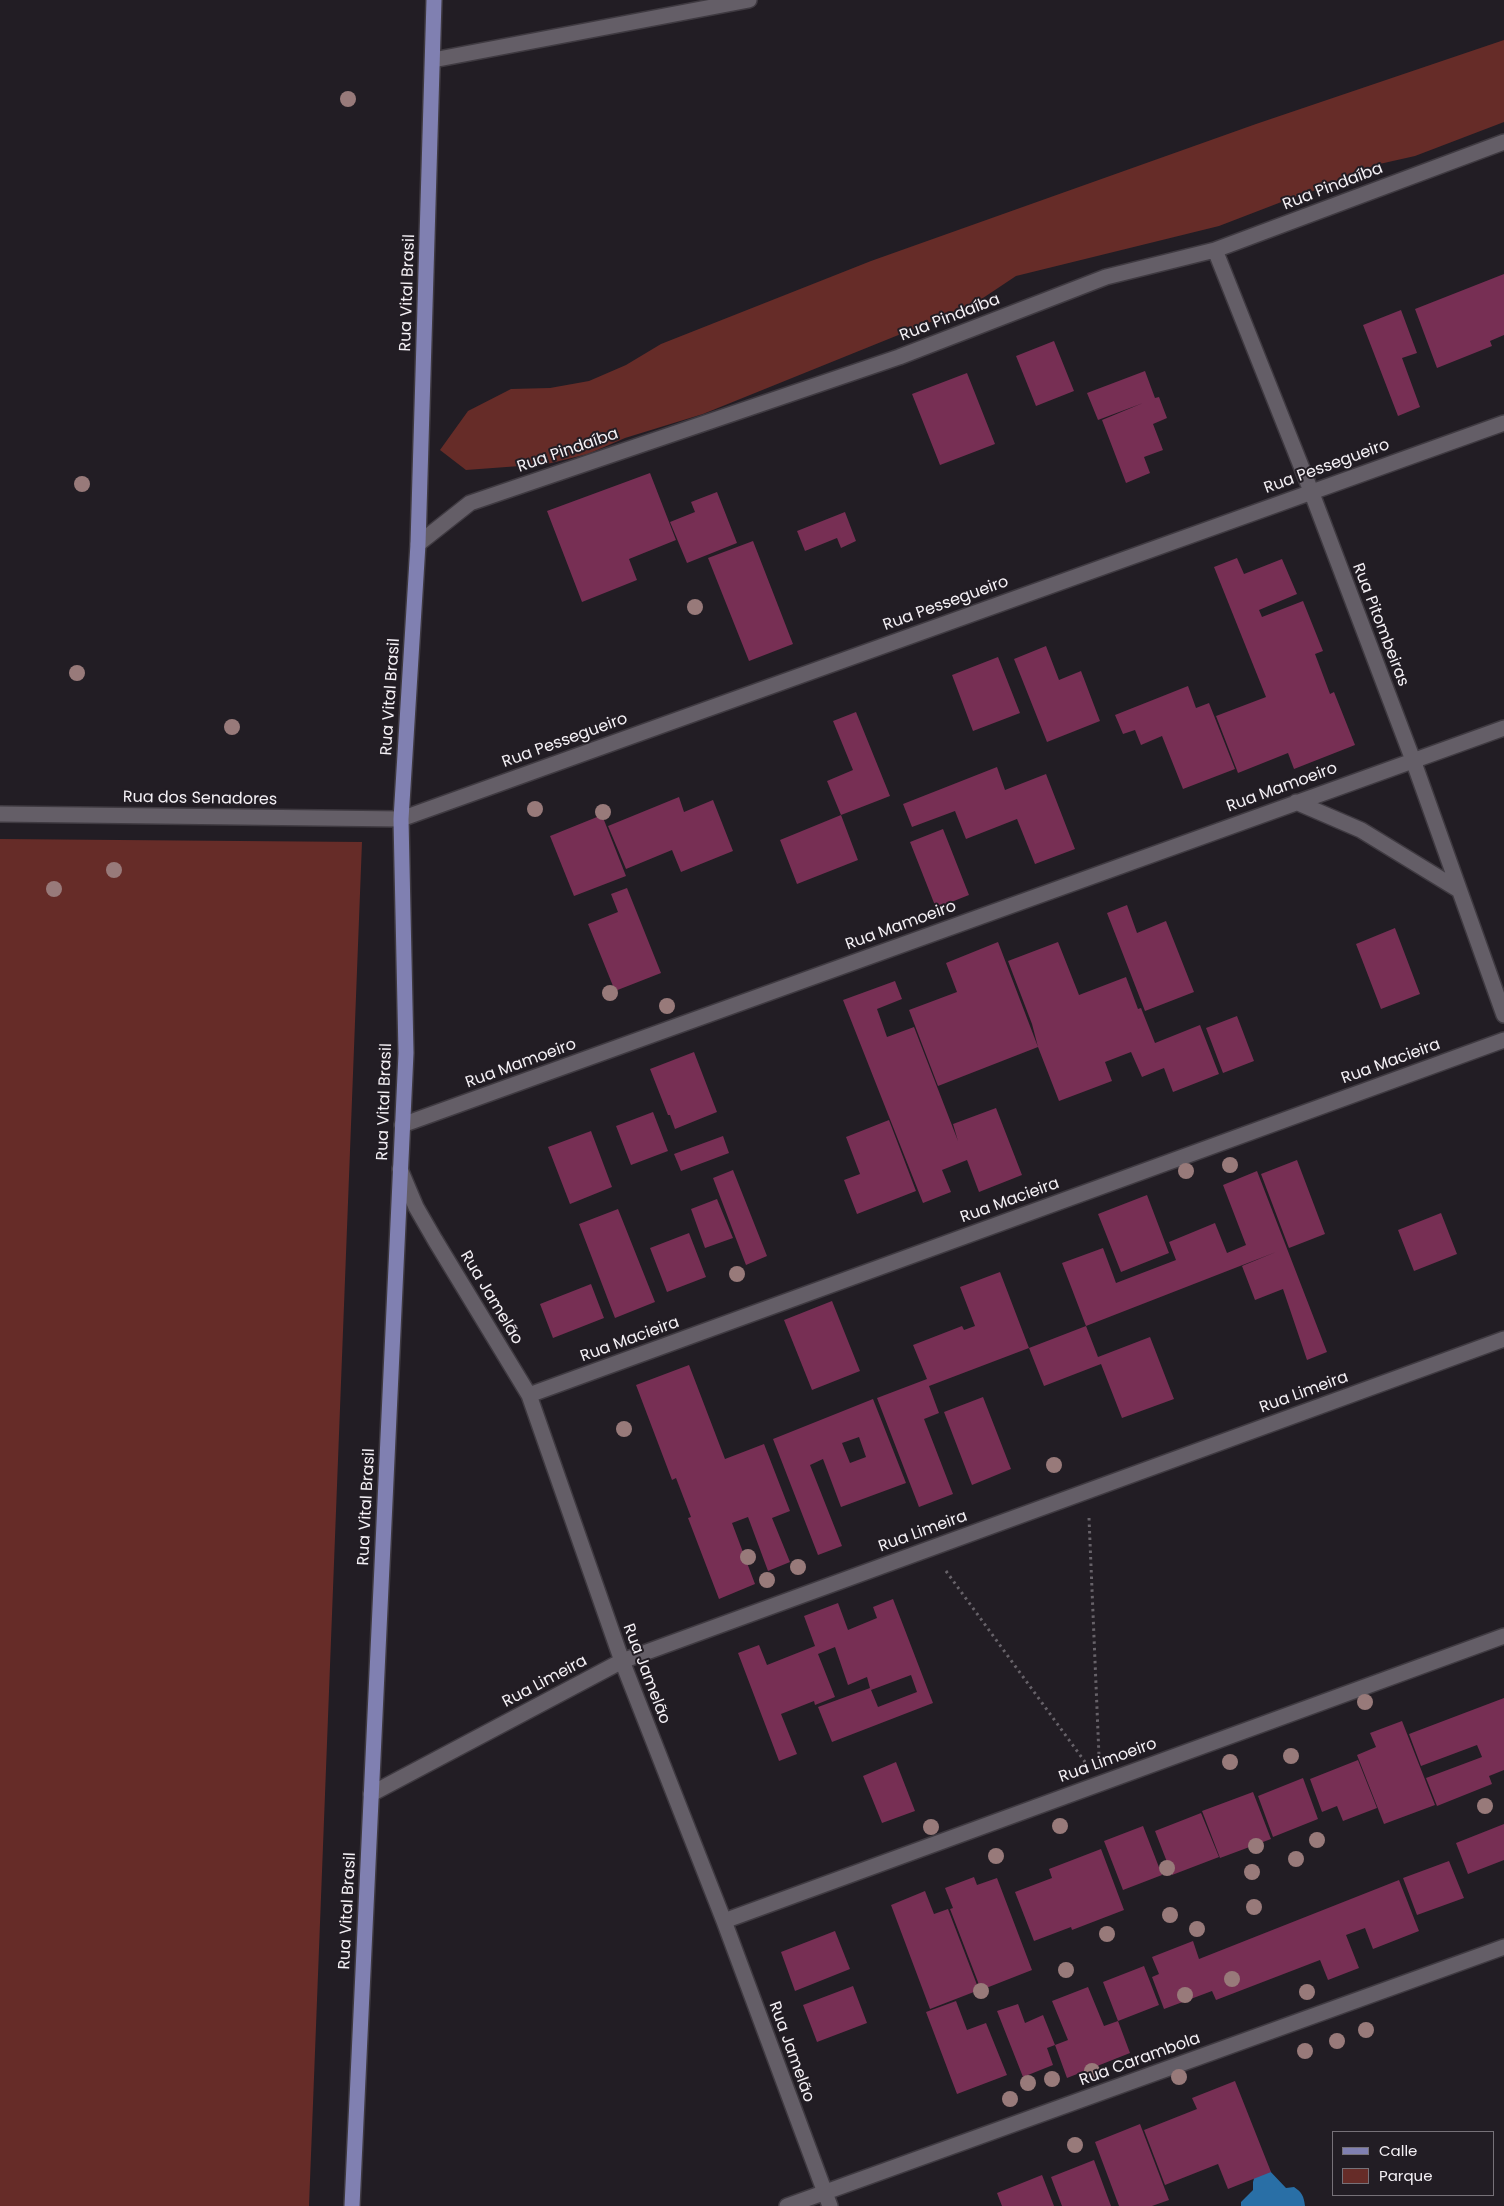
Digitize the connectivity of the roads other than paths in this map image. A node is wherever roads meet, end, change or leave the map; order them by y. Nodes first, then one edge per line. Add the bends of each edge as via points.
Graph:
1 (434, 0) edge
2 (748, 0) edge
3 (433, 60) junction
4 (1504, 142) edge
5 (1215, 250) junction
6 (1504, 423) edge
7 (1311, 491) junction
8 (418, 544) junction
9 (1504, 728) edge
10 (1413, 760) junction
11 (1296, 802) junction
12 (0, 814) edge
13 (401, 819) junction
14 (1459, 890) junction
15 (1504, 1015) edge
16 (1504, 1040) edge
17 (402, 1125) junction
18 (400, 1169) junction
19 (1504, 1340) edge
20 (529, 1395) junction
21 (1504, 1636) edge
22 (622, 1661) junction
23 (371, 1794) junction
24 (724, 1921) junction
25 (1504, 1946) edge
26 (827, 2199) edge
27 (352, 2206) edge
28 (788, 2206) edge

1 - 3 main road, Rua Vital Brasil
2 - 3 street
3 - 8 main road, Rua Vital Brasil
4 - 5 street, Rua Pindaíba
5 - 7 street, Rua Pitombeiras
5 - 8 street, Rua Pindaíba via 1106,277 899,357 470,503
6 - 7 street, Rua Pessegueiro
7 - 10 street, Rua Pitombeiras
7 - 13 street, Rua Pessegueiro
8 - 13 main road, Rua Vital Brasil
9 - 10 street, Rua Mamoeiro
10 - 11 street, Rua Mamoeiro
10 - 14 street, Rua Pitombeiras
11 - 14 street via 1361,830
11 - 17 street, Rua Mamoeiro
12 - 13 street, Rua dos Senadores
13 - 17 main road, Rua Vital Brasil via 406,1053
14 - 15 street, Rua Pitombeiras
16 - 20 street, Rua Macieira
17 - 18 main road, Rua Vital Brasil
18 - 20 street, Rua Jamelão via 416,1207
18 - 23 main road, Rua Vital Brasil
19 - 22 street, Rua Limeira
20 - 22 street, Rua Jamelão
21 - 24 street, Rua Limoeiro
22 - 23 street, Rua Limeira
22 - 24 street, Rua Jamelão
23 - 27 main road, Rua Vital Brasil
24 - 26 street, Rua Jamelão
25 - 26 street, Rua Carambola
26 - 28 street, Rua Carambola

